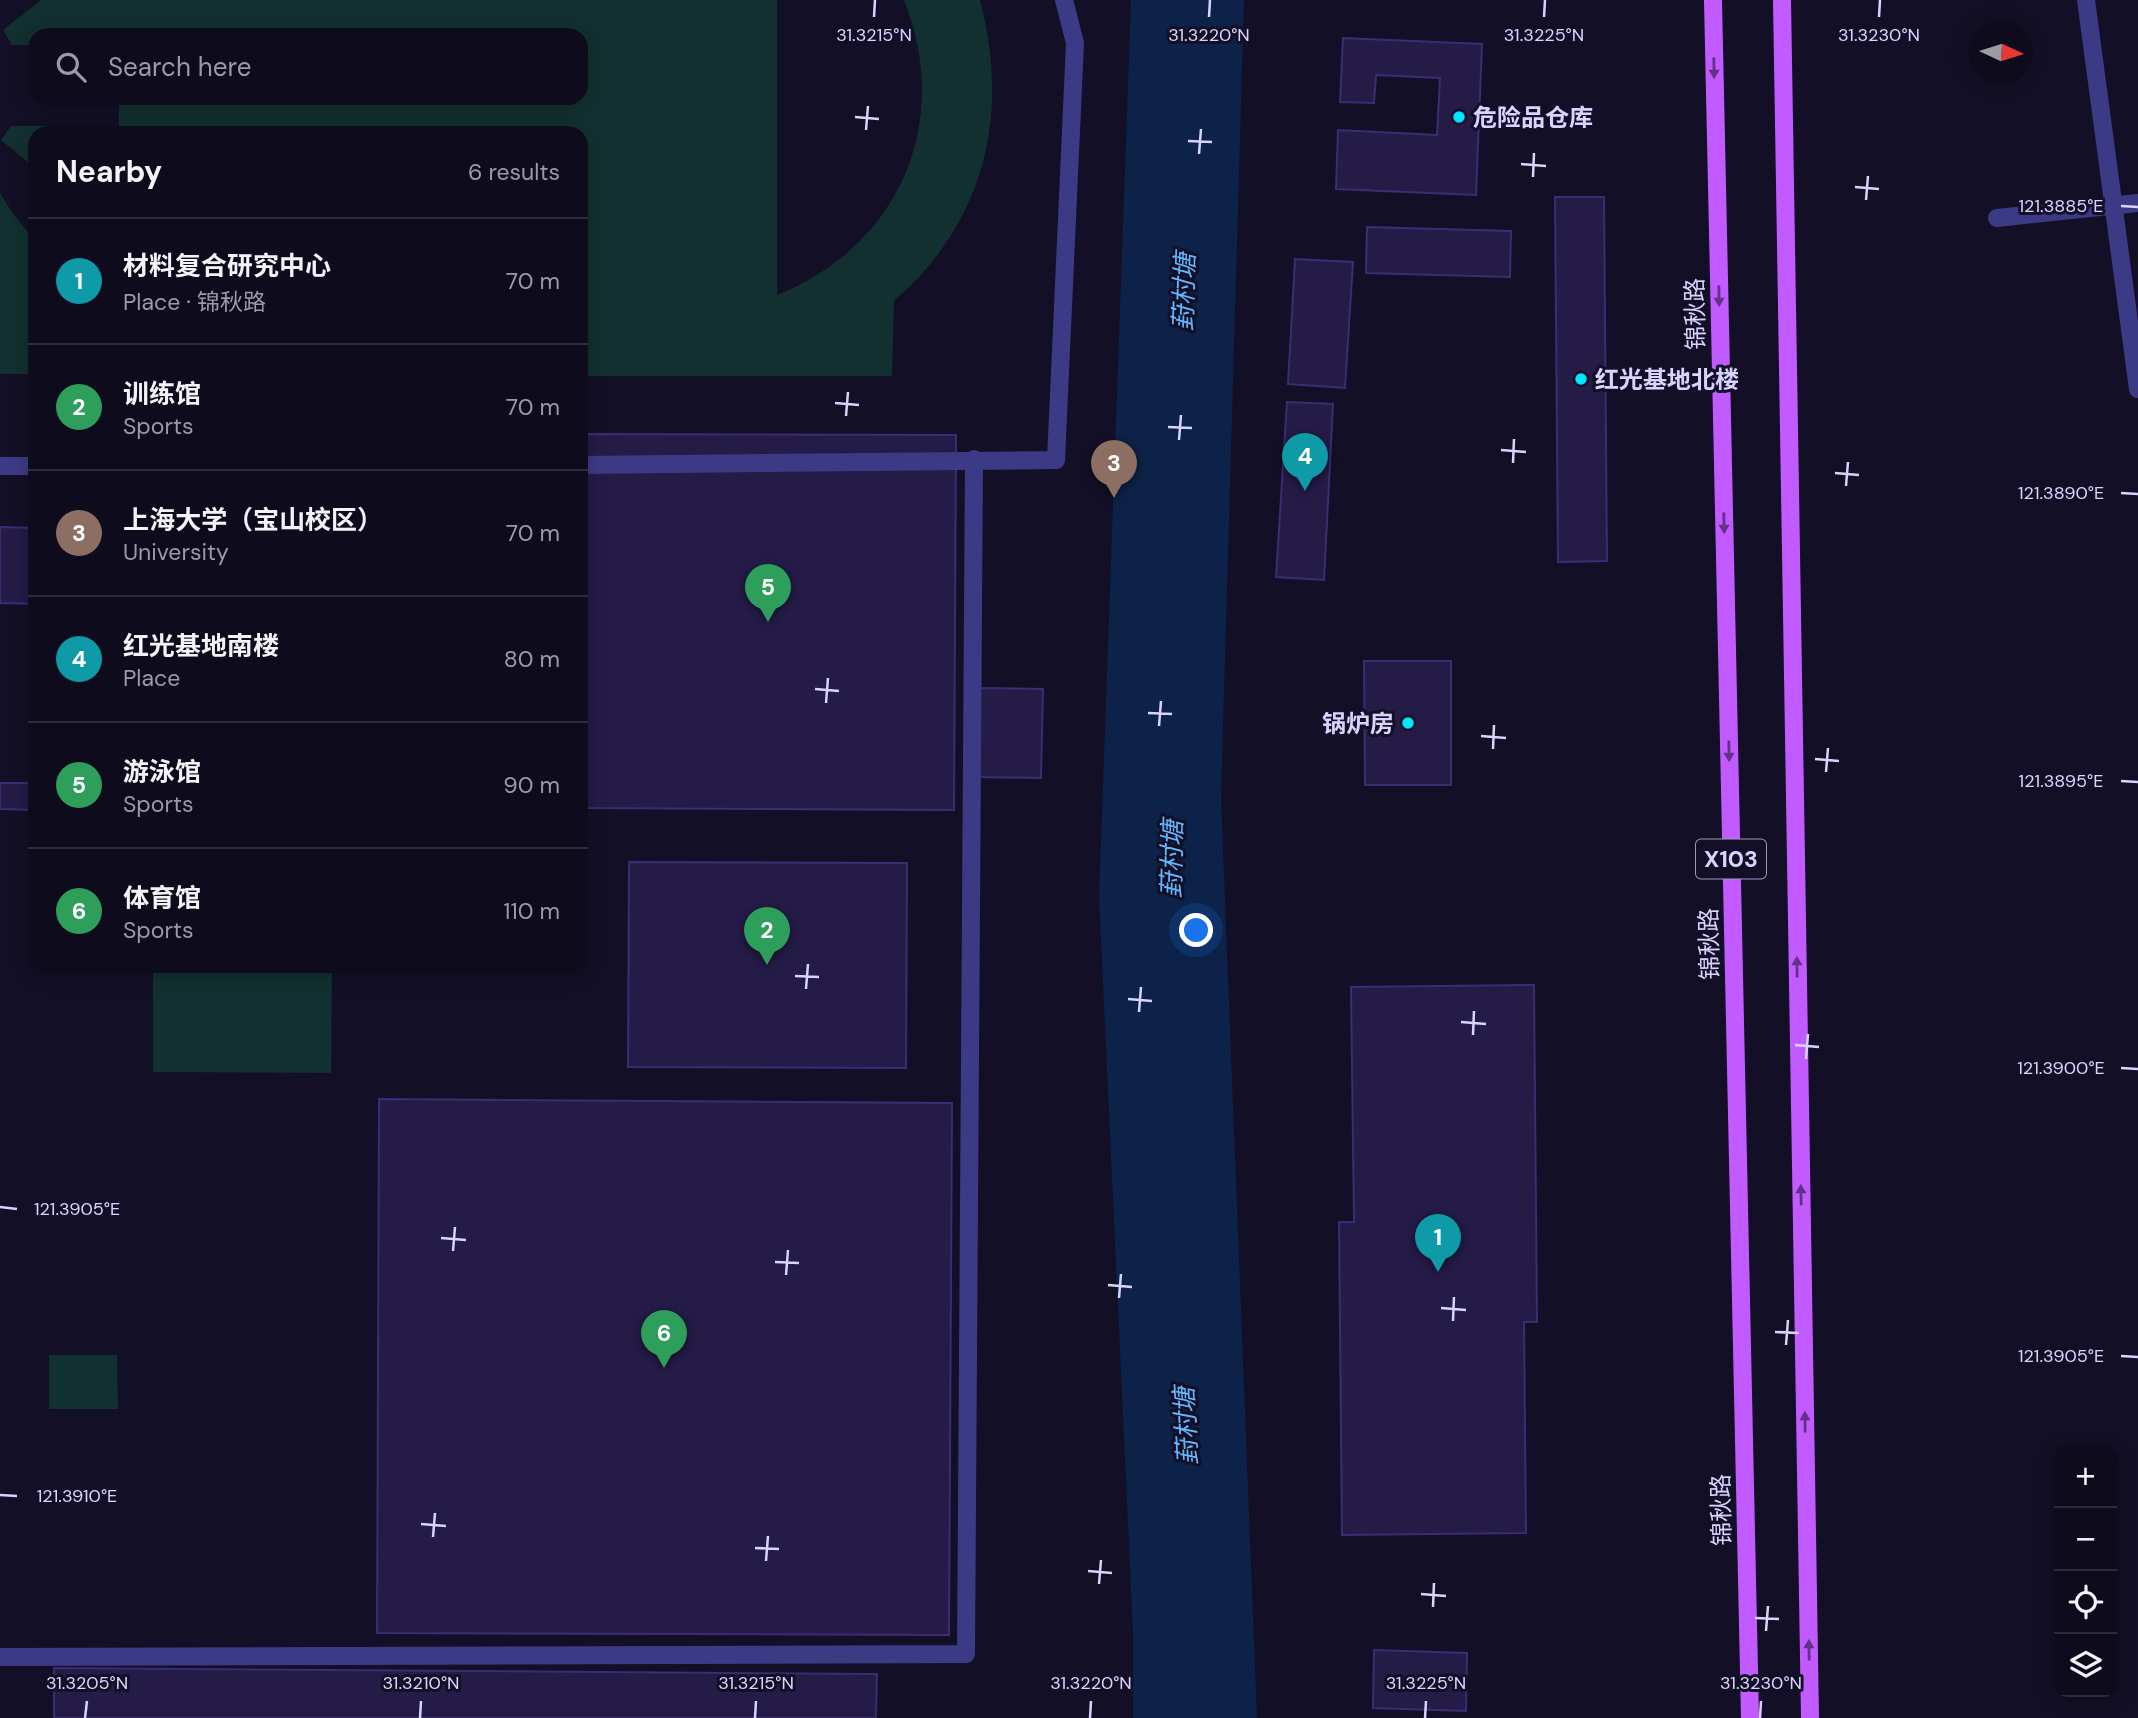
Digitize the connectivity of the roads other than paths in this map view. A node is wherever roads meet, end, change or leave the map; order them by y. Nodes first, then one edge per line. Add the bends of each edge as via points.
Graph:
1 (1064, 0) edge
2 (1713, 0) edge
3 (1782, 0) edge
4 (2086, 0) edge
5 (2138, 203) edge
6 (2113, 206) junction
7 (1997, 218) dead end
8 (2138, 389) edge
9 (974, 459) junction
10 (588, 465) edge
11 (0, 466) edge
12 (28, 466) edge
13 (0, 1657) edge
14 (1750, 1718) edge
15 (1810, 1718) edge

1 - 9 lane via 1074,43 1056,460
2 -> 14 main road, 锦秋路 / X103
15 -> 3 main road, X103
4 - 6 lane
5 - 6 lane
6 - 7 lane
6 - 8 lane
9 - 10 lane
9 - 13 lane via 966,1654
11 - 12 lane

